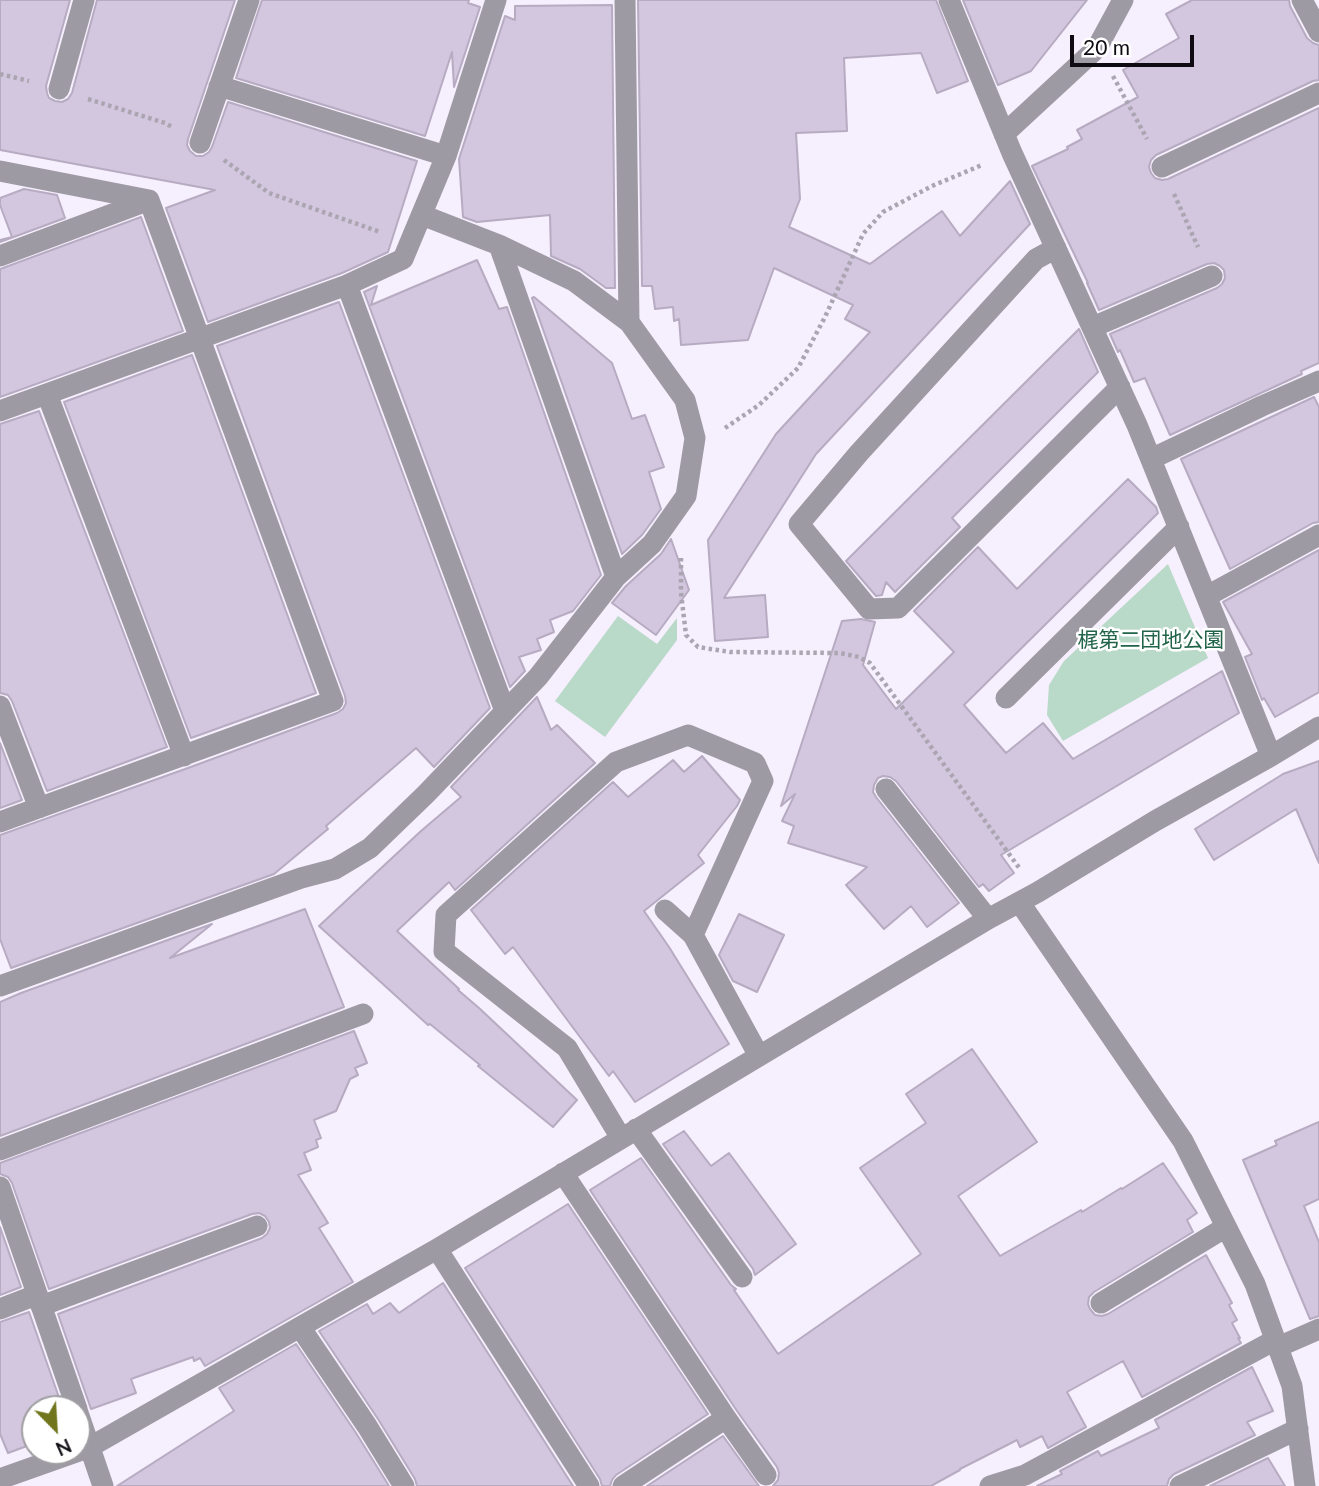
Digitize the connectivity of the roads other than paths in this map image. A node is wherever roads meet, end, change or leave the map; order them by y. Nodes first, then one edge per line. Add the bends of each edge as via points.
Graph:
1 (84, 0) edge
2 (248, 0) edge
3 (496, 0) edge
4 (625, 0) edge
5 (949, 0) edge
6 (1124, 0) edge
7 (1302, 0) edge
8 (1319, 32) edge
9 (219, 86) junction
10 (59, 89) dead end
11 (1319, 93) edge
12 (201, 143) dead end
13 (1008, 143) junction
14 (446, 156) junction
15 (1162, 167) dead end
16 (0, 171) edge
17 (149, 200) junction
18 (422, 215) junction
19 (499, 245) junction
20 (1056, 248) junction
21 (0, 256) edge
22 (1212, 276) dead end
23 (348, 285) junction
24 (629, 322) junction
25 (1093, 327) junction
26 (200, 338) junction
27 (1319, 381) edge
28 (1120, 387) junction
29 (47, 394) junction
30 (0, 411) edge
31 (1151, 459) junction
32 (1179, 527) junction
33 (1319, 535) edge
34 (615, 577) junction
35 (1207, 596) junction
36 (1006, 698) dead end
37 (0, 706) edge
38 (505, 711) junction
39 (1319, 727) edge
40 (184, 756) junction
41 (1270, 756) junction
42 (886, 789) dead end
43 (39, 808) junction
44 (0, 822) edge
45 (1029, 898) junction
46 (664, 911) dead end
47 (988, 919) junction
48 (693, 935) junction
49 (0, 986) edge
50 (363, 1014) dead end
51 (759, 1056) junction
52 (629, 1134) junction
53 (0, 1150) edge
54 (563, 1173) junction
55 (0, 1187) edge
56 (6, 1226) edge
57 (257, 1226) dead end
58 (1226, 1227) junction
59 (437, 1248) junction
60 (742, 1277) dead end
61 (38, 1300) junction
62 (1101, 1303) dead end
63 (0, 1309) edge
64 (300, 1327) junction
65 (1319, 1329) edge
66 (1277, 1344) junction
67 (72, 1395) edge
68 (726, 1418) junction
69 (1298, 1429) junction
70 (91, 1446) edge
71 (91, 1450) edge
72 (39, 1465) edge
73 (766, 1475) dead end
74 (0, 1479) edge
75 (1028, 1480) edge
76 (1194, 1483) edge
77 (103, 1486) edge
78 (404, 1486) edge
79 (589, 1486) edge
80 (623, 1486) edge
81 (990, 1486) edge
82 (1305, 1486) edge

1 - 10 street
2 - 9 street
3 - 14 street
4 - 24 street
5 - 13 street
6 - 13 street via 1097,48
7 - 8 street
9 - 12 street
9 - 14 street
11 - 15 street
13 - 20 street
14 - 18 street
16 - 17 street
17 - 21 street
17 - 26 street
18 - 19 street
18 - 23 street via 403,260
19 - 24 street via 574,281
19 - 34 street
20 - 25 street
20 - 28 street via 1036,259 799,524 869,609 898,608
22 - 25 street
23 - 26 street
23 - 38 street
24 - 34 street via 685,400 695,438 686,496 652,544
25 - 28 street
26 - 29 street
26 - 40 street via 333,701
27 - 31 street
28 - 31 street
29 - 30 street
29 - 40 street
31 - 32 street
32 - 35 street
32 - 36 street
33 - 35 street
34 - 38 street via 538,677
35 - 41 street
37 - 43 street
38 - 49 street via 370,848 335,869
39 - 41 street
40 - 43 street
41 - 45 street
42 - 47 street
43 - 44 street
45 - 47 street
45 - 58 street via 1183,1141
46 - 48 street
47 - 51 street
48 - 51 street
48 - 52 street via 763,781 755,763 688,735 616,762 446,915 444,951 567,1048
50 - 53 street
51 - 52 street
52 - 54 street
52 - 60 street
54 - 59 street
54 - 68 street
55 - 56 street
56 - 61 street
57 - 61 street
58 - 62 street
58 - 66 street via 1255,1284
59 - 64 street
59 - 79 street
61 - 63 street
61 - 67 street
64 - 70 street
64 - 78 street
65 - 66 street
66 - 69 street via 1292,1386
66 - 75 street
68 - 73 street
68 - 80 street
69 - 76 street
69 - 82 street
71 - 77 street
72 - 74 street
75 - 81 street

